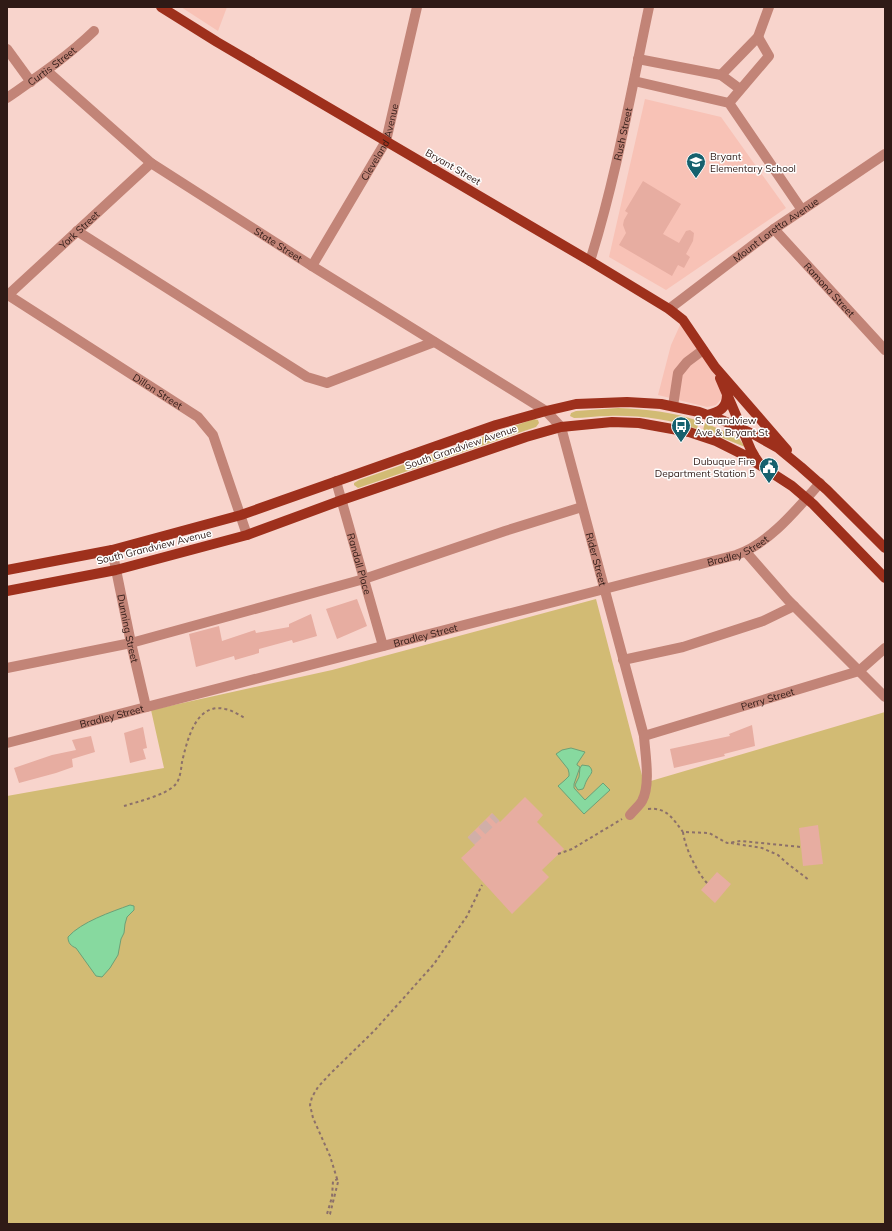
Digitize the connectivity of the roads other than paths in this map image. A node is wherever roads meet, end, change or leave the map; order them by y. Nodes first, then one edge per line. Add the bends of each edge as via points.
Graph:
1 (161, 7) edge
2 (417, 7) edge
3 (649, 7) edge
4 (769, 7) edge
5 (94, 31) dead end
6 (758, 37) junction
7 (7, 49) edge
8 (638, 59) junction
9 (47, 70) junction
10 (721, 75) junction
11 (634, 81) junction
12 (31, 82) junction
13 (740, 89) junction
14 (7, 98) edge
15 (728, 103) junction
16 (386, 141) junction
17 (885, 154) edge
18 (151, 163) junction
19 (802, 210) junction
20 (774, 229) junction
21 (77, 231) junction
22 (590, 261) junction
23 (312, 266) junction
24 (8, 296) edge
25 (669, 309) junction
26 (434, 342) junction
27 (703, 350) junction
28 (885, 350) edge
29 (715, 367) junction
30 (727, 394) junction
31 (525, 398) joint
32 (673, 406) junction
33 (546, 411) junction
34 (707, 415) junction
35 (561, 427) junction
36 (742, 430) junction
37 (764, 467) junction
38 (801, 467) junction
39 (336, 481) junction
40 (820, 484) junction
41 (807, 498) junction
42 (342, 500) junction
43 (582, 507) junction
44 (241, 515) junction
45 (247, 535) junction
46 (885, 548) edge
47 (112, 550) junction
48 (746, 552) junction
49 (7, 570) edge
50 (116, 570) junction
51 (884, 576) edge
52 (364, 579) junction
53 (604, 589) junction
54 (7, 591) edge
55 (794, 606) junction
56 (131, 643) junction
57 (383, 646) junction
58 (885, 648) edge
59 (623, 660) junction
60 (7, 668) edge
61 (860, 670) junction
62 (885, 697) edge
63 (146, 707) junction
64 (644, 736) junction
65 (7, 743) edge
66 (630, 814) road end

1 - 16 main road, Bryant Street
2 - 16 street, Cleveland Avenue
3 - 8 street, Rush Street
4 - 6 street
5 - 9 street, Curtis Street
6 - 10 street
6 - 13 street via 769,56
7 - 12 street
8 - 10 street
8 - 11 street, Rush Street
9 - 12 street, Curtis Street
9 - 18 street, State Street
10 - 13 street
11 - 15 street
11 - 22 street, Rush Street
12 - 14 street, Curtis Street
13 - 15 street
15 - 19 street
16 - 22 main road, Bryant Street
16 - 23 street, Cleveland Avenue
17 - 19 street, Mount Loretta Avenue
18 - 21 street, York Street
18 - 23 street, State Street
19 - 20 street, Mount Loretta Avenue
20 - 25 street, Mount Loretta Avenue
20 - 28 street, Ramona Street
21 - 24 street, York Street
21 - 26 street via 314,379 327,383
22 - 25 main road, Bryant Street
23 - 26 street, State Street
24 - 44 street, Dillon Street via 198,417 213,434
25 - 27 main road, Bryant Street via 683,320
26 - 31 street, State Street
27 - 29 main road, Bryant Street
27 - 32 street via 681,367
29 - 30 main road
29 - 38 main road
30 - 34 main road via 724,407
30 - 36 main road
31 - 33 street, Rider Street
32 - 33 main road, South Grandview Avenue via 627,402 576,404
32 - 34 main road, South Grandview Avenue
33 - 35 street, Rider Street
33 - 39 main road, South Grandview Avenue via 496,425
34 - 36 main road, South Grandview Avenue
35 - 37 main road, South Grandview Avenue via 612,422 667,427 716,441
35 - 42 main road, South Grandview Avenue
35 - 43 street, Rider Street
36 - 37 main road via 755,458
36 - 38 main road, South Grandview Avenue via 778,448
37 - 41 main road, South Grandview Avenue
38 - 40 main road, South Grandview Avenue
39 - 42 street, Randall Place
39 - 44 main road, South Grandview Avenue
40 - 41 street, Bradley Street
40 - 46 main road, South Grandview Avenue
41 - 48 street, Bradley Street via 761,542
41 - 51 main road, South Grandview Avenue
42 - 45 main road, South Grandview Avenue
42 - 52 street, Randall Place
43 - 52 street
43 - 53 street, Rider Street
44 - 45 street, Dillon Street
44 - 47 main road, South Grandview Avenue
45 - 50 main road, South Grandview Avenue
47 - 49 main road, South Grandview Avenue
47 - 50 street, Dunning Street
48 - 53 street, Bradley Street
48 - 55 street
50 - 54 main road, South Grandview Avenue
50 - 56 street, Dunning Street
52 - 56 street
52 - 57 street, Randall Place
53 - 57 street, Bradley Street
53 - 59 street, Rider Street
55 - 59 street via 763,621 683,647
55 - 61 street
56 - 60 street
56 - 63 street, Dunning Street
57 - 63 street, Bradley Street
58 - 61 street, Perry Street
59 - 64 street, Rider Street
61 - 62 street
61 - 64 street, Perry Street
63 - 65 street, Bradley Street
64 - 66 street, Rider Street via 645,792 642,800

